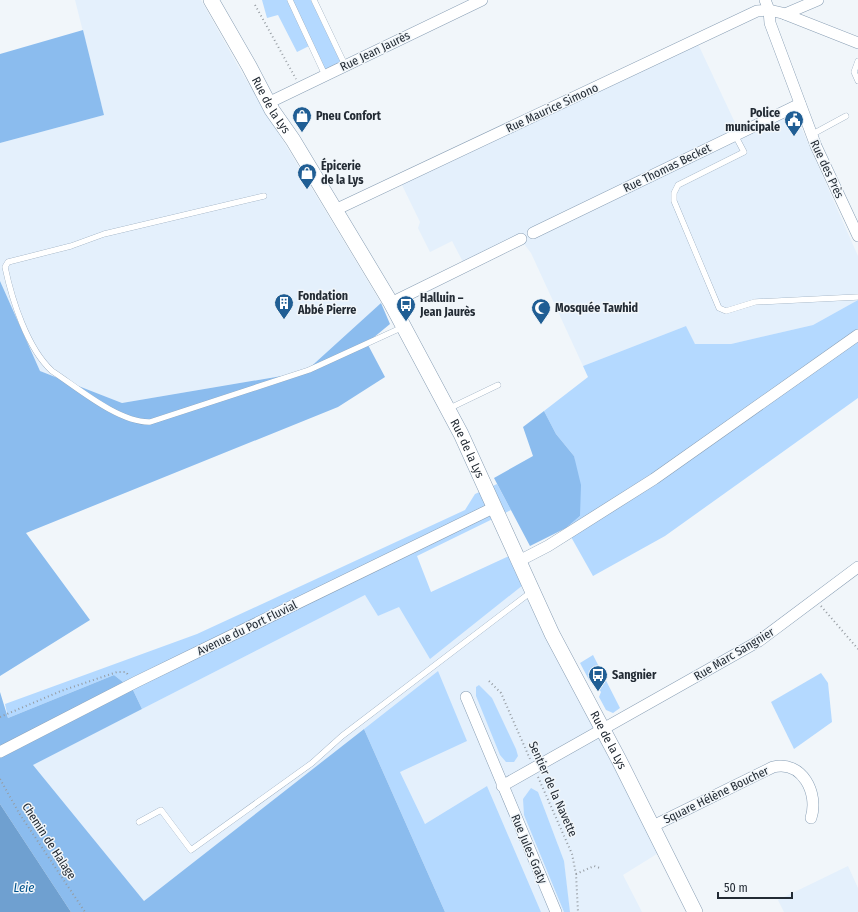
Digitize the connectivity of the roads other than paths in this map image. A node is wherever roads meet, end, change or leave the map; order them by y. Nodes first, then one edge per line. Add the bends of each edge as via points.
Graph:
1 (211, 0) edge
2 (290, 0) edge
3 (314, 0) edge
4 (482, 0) edge
5 (818, 0) edge
6 (767, 5) edge
7 (784, 14) junction
8 (858, 43) edge
9 (858, 61) edge
10 (345, 65) junction
11 (325, 75) junction
12 (858, 81) edge
13 (268, 103) junction
14 (800, 104) junction
15 (846, 116) dead end
16 (735, 135) junction
17 (812, 135) junction
18 (264, 196) dead end
19 (335, 210) junction
20 (855, 221) edge
21 (533, 233) dead end
22 (858, 236) edge
23 (521, 239) dead end
24 (858, 297) edge
25 (391, 303) junction
26 (403, 326) junction
27 (858, 335) edge
28 (498, 386) dead end
29 (448, 409) junction
30 (495, 507) junction
31 (519, 561) junction
32 (858, 567) edge
33 (533, 591) junction
34 (466, 697) dead end
35 (604, 730) junction
36 (0, 752) edge
37 (502, 786) junction
38 (811, 818) dead end
39 (139, 822) dead end
40 (653, 826) junction
41 (556, 912) edge
42 (695, 912) edge

1 - 13 main road, Rue de la Lys
2 - 11 lane
3 - 10 lane
4 - 10 street, Rue Jean Jaurès
5 - 7 street
6 - 7 street
6 - 14 street, Rue des Près via 770,22
6 - 19 street, Rue Maurice Simono
7 - 8 street
9 - 12 lane via 854,72
10 - 11 street, Rue Jean Jaurès
11 - 13 street, Rue Jean Jaurès
13 - 19 main road, Rue de la Lys
14 - 16 street, Rue Thomas Becket
14 - 17 street, Rue des Près
15 - 17 lane
16 - 21 street, Rue Thomas Becket
16 - 24 lane via 744,152 678,185 674,193 674,201 718,308 726,311 752,303
17 - 20 street, Rue des Près
18 - 26 lane via 104,234 71,246 8,262 5,267 16,310 46,366 119,415 132,420 150,422 309,370
19 - 25 main road, Rue de la Lys
20 - 22 street, Rue des Près
23 - 25 street
25 - 26 main road, Rue de la Lys
26 - 29 main road, Rue de la Lys
27 - 31 street via 654,479 548,546
28 - 29 lane
29 - 30 main road, Rue de la Lys
30 - 31 main road, Rue de la Lys
30 - 36 street, Avenue du Port Fluvial via 136,682
31 - 33 main road, Rue de la Lys
32 - 35 street, Rue Marc Sangnier via 759,641
33 - 35 main road, Rue de la Lys via 552,634
33 - 39 lane via 342,736 312,763 191,850 161,810
34 - 37 street, Rue Jules Graty
35 - 37 street
35 - 40 main road, Rue de la Lys
37 - 41 street, Rue Jules Graty
38 - 40 street, Square Hélène Boucher via 814,797 805,779 798,771 783,766 773,767
40 - 42 main road, Rue de la Lys

